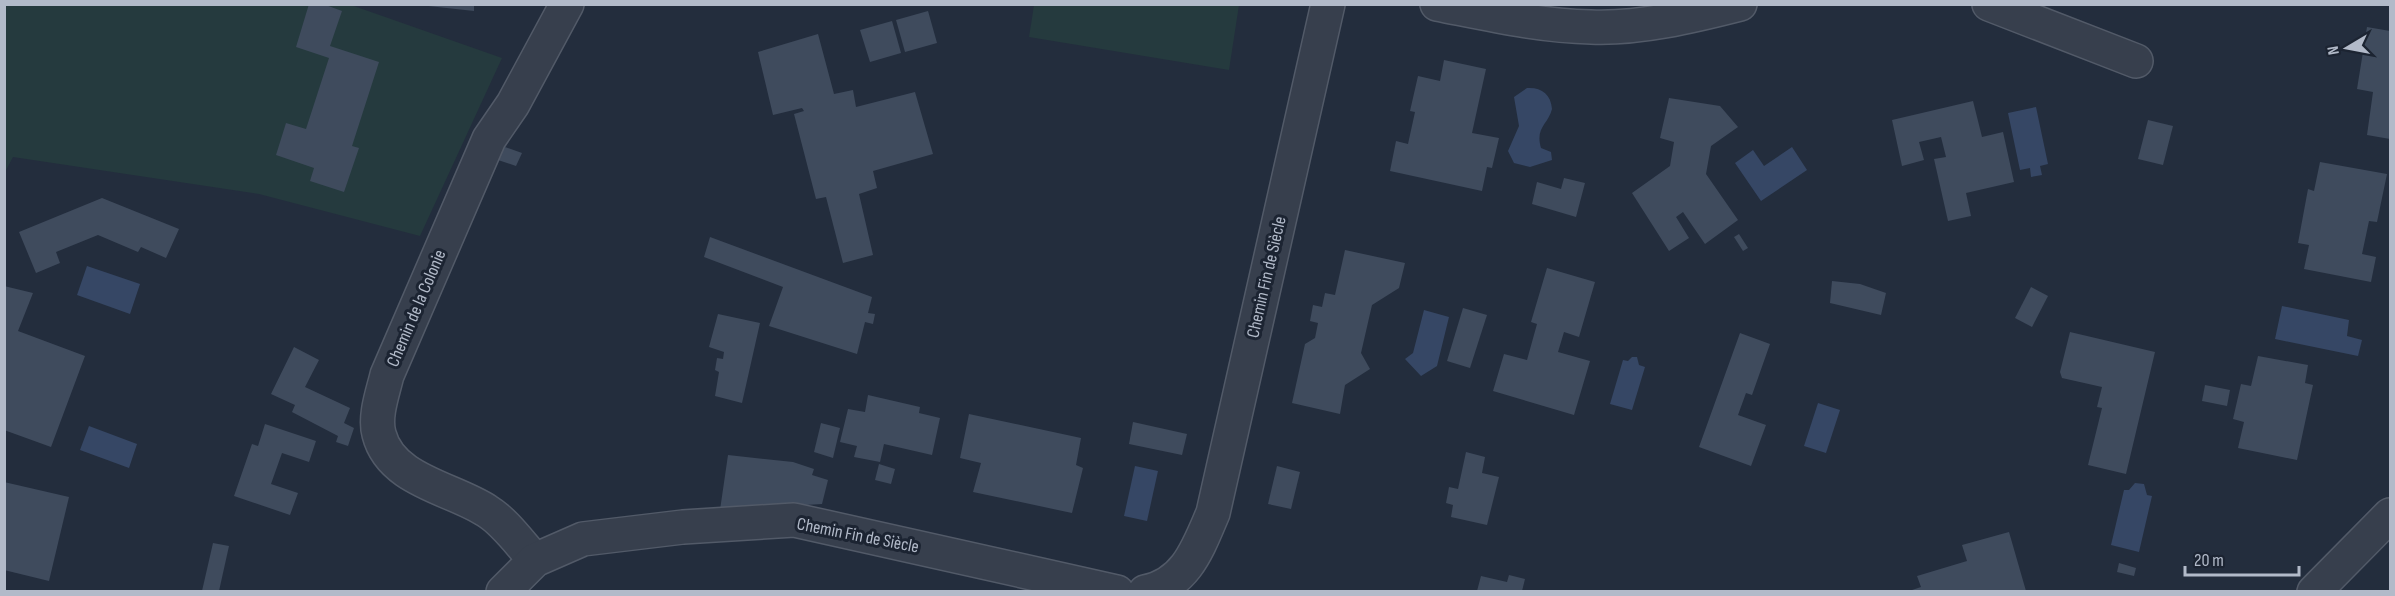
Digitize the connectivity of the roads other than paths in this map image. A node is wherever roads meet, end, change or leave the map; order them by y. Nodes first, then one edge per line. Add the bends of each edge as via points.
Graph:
1 (567, 4) edge
2 (1328, 4) edge
3 (1437, 4) edge
4 (1740, 4) edge
5 (1989, 4) edge
6 (2136, 61) dead end
7 (2391, 515) edge
8 (535, 560) junction
9 (503, 591) edge
10 (1117, 591) edge
11 (1145, 591) edge
12 (2314, 591) edge

1 - 8 street, Chemin de la Colonie via 513,104 489,139 387,375 379,408 379,433 389,456 408,473 489,512
2 - 11 street, Chemin Fin de Siècle via 1213,513 1186,569 1161,588
3 - 4 street via 1524,21 1592,28 1638,24
5 - 6 street
7 - 12 street
8 - 9 street, Chemin Fin de Siècle
8 - 10 street, Chemin Fin de Siècle via 583,539 794,520

